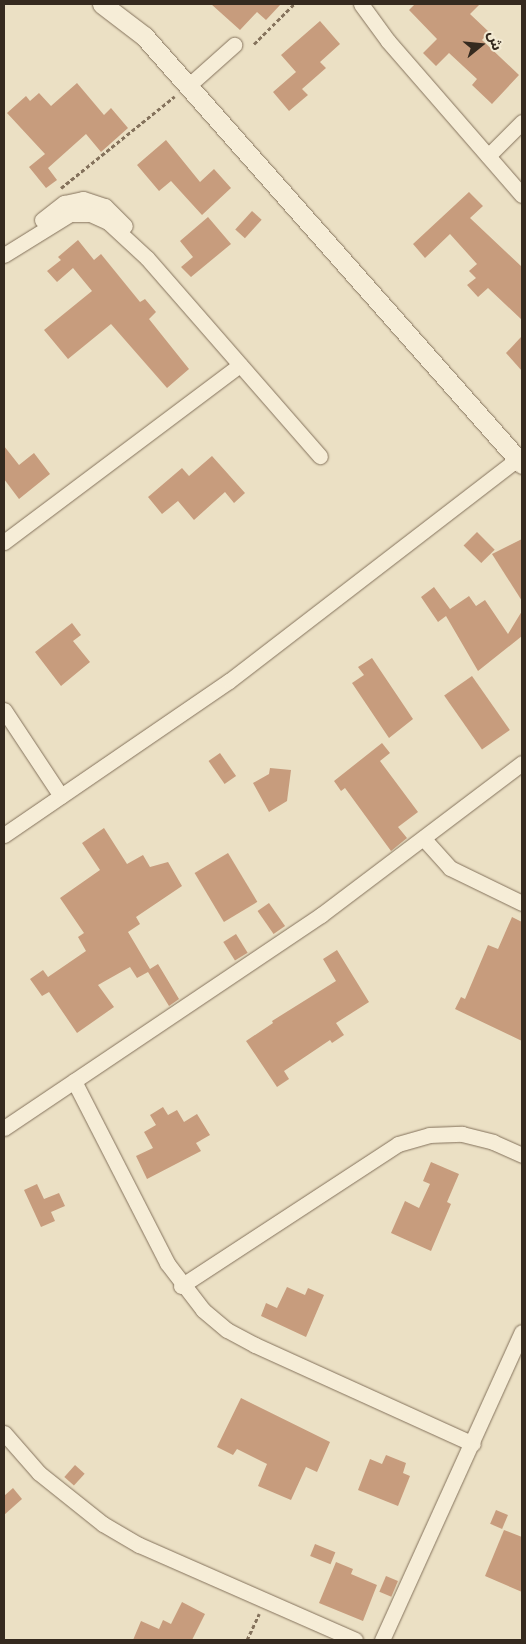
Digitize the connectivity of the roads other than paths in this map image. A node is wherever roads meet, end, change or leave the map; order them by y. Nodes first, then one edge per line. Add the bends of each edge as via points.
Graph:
1 (102, 4) edge
2 (124, 4) edge
3 (349, 4) edge
4 (361, 4) edge
5 (144, 36) junction
6 (388, 41) junction
7 (234, 45) dead end
8 (188, 86) junction
9 (522, 122) edge
10 (488, 156) junction
11 (522, 195) edge
12 (7, 252) edge
13 (147, 258) junction
14 (240, 364) junction
15 (320, 456) dead end
16 (519, 462) edge
17 (4, 542) edge
18 (4, 710) edge
19 (522, 763) edge
20 (61, 796) junction
21 (4, 835) edge
22 (424, 840) junction
23 (522, 902) edge
24 (74, 1080) junction
25 (4, 1128) edge
26 (522, 1155) edge
27 (182, 1286) junction
28 (522, 1332) edge
29 (4, 1433) edge
30 (473, 1444) junction
31 (355, 1640) edge
32 (382, 1640) edge

1 - 5 street
2 - 5 street
3 - 6 street
4 - 6 street
5 - 8 street
6 - 10 street
7 - 8 street
8 - 16 street
9 - 10 street
10 - 11 street
12 - 13 street via 61,218 80,213 108,222
12 - 13 street via 16,240 64,203 83,199 105,206 142,246
13 - 14 street
14 - 15 street
14 - 17 street
16 - 20 street via 221,686
18 - 20 street
19 - 22 street
20 - 21 street
22 - 23 street via 450,868
22 - 24 street via 321,915
24 - 25 street
24 - 27 street
26 - 27 street via 493,1142 462,1134 429,1135 398,1144
27 - 30 street via 203,1310 228,1330 255,1345
28 - 30 street
29 - 31 street via 39,1473 104,1524 140,1545
30 - 32 street

